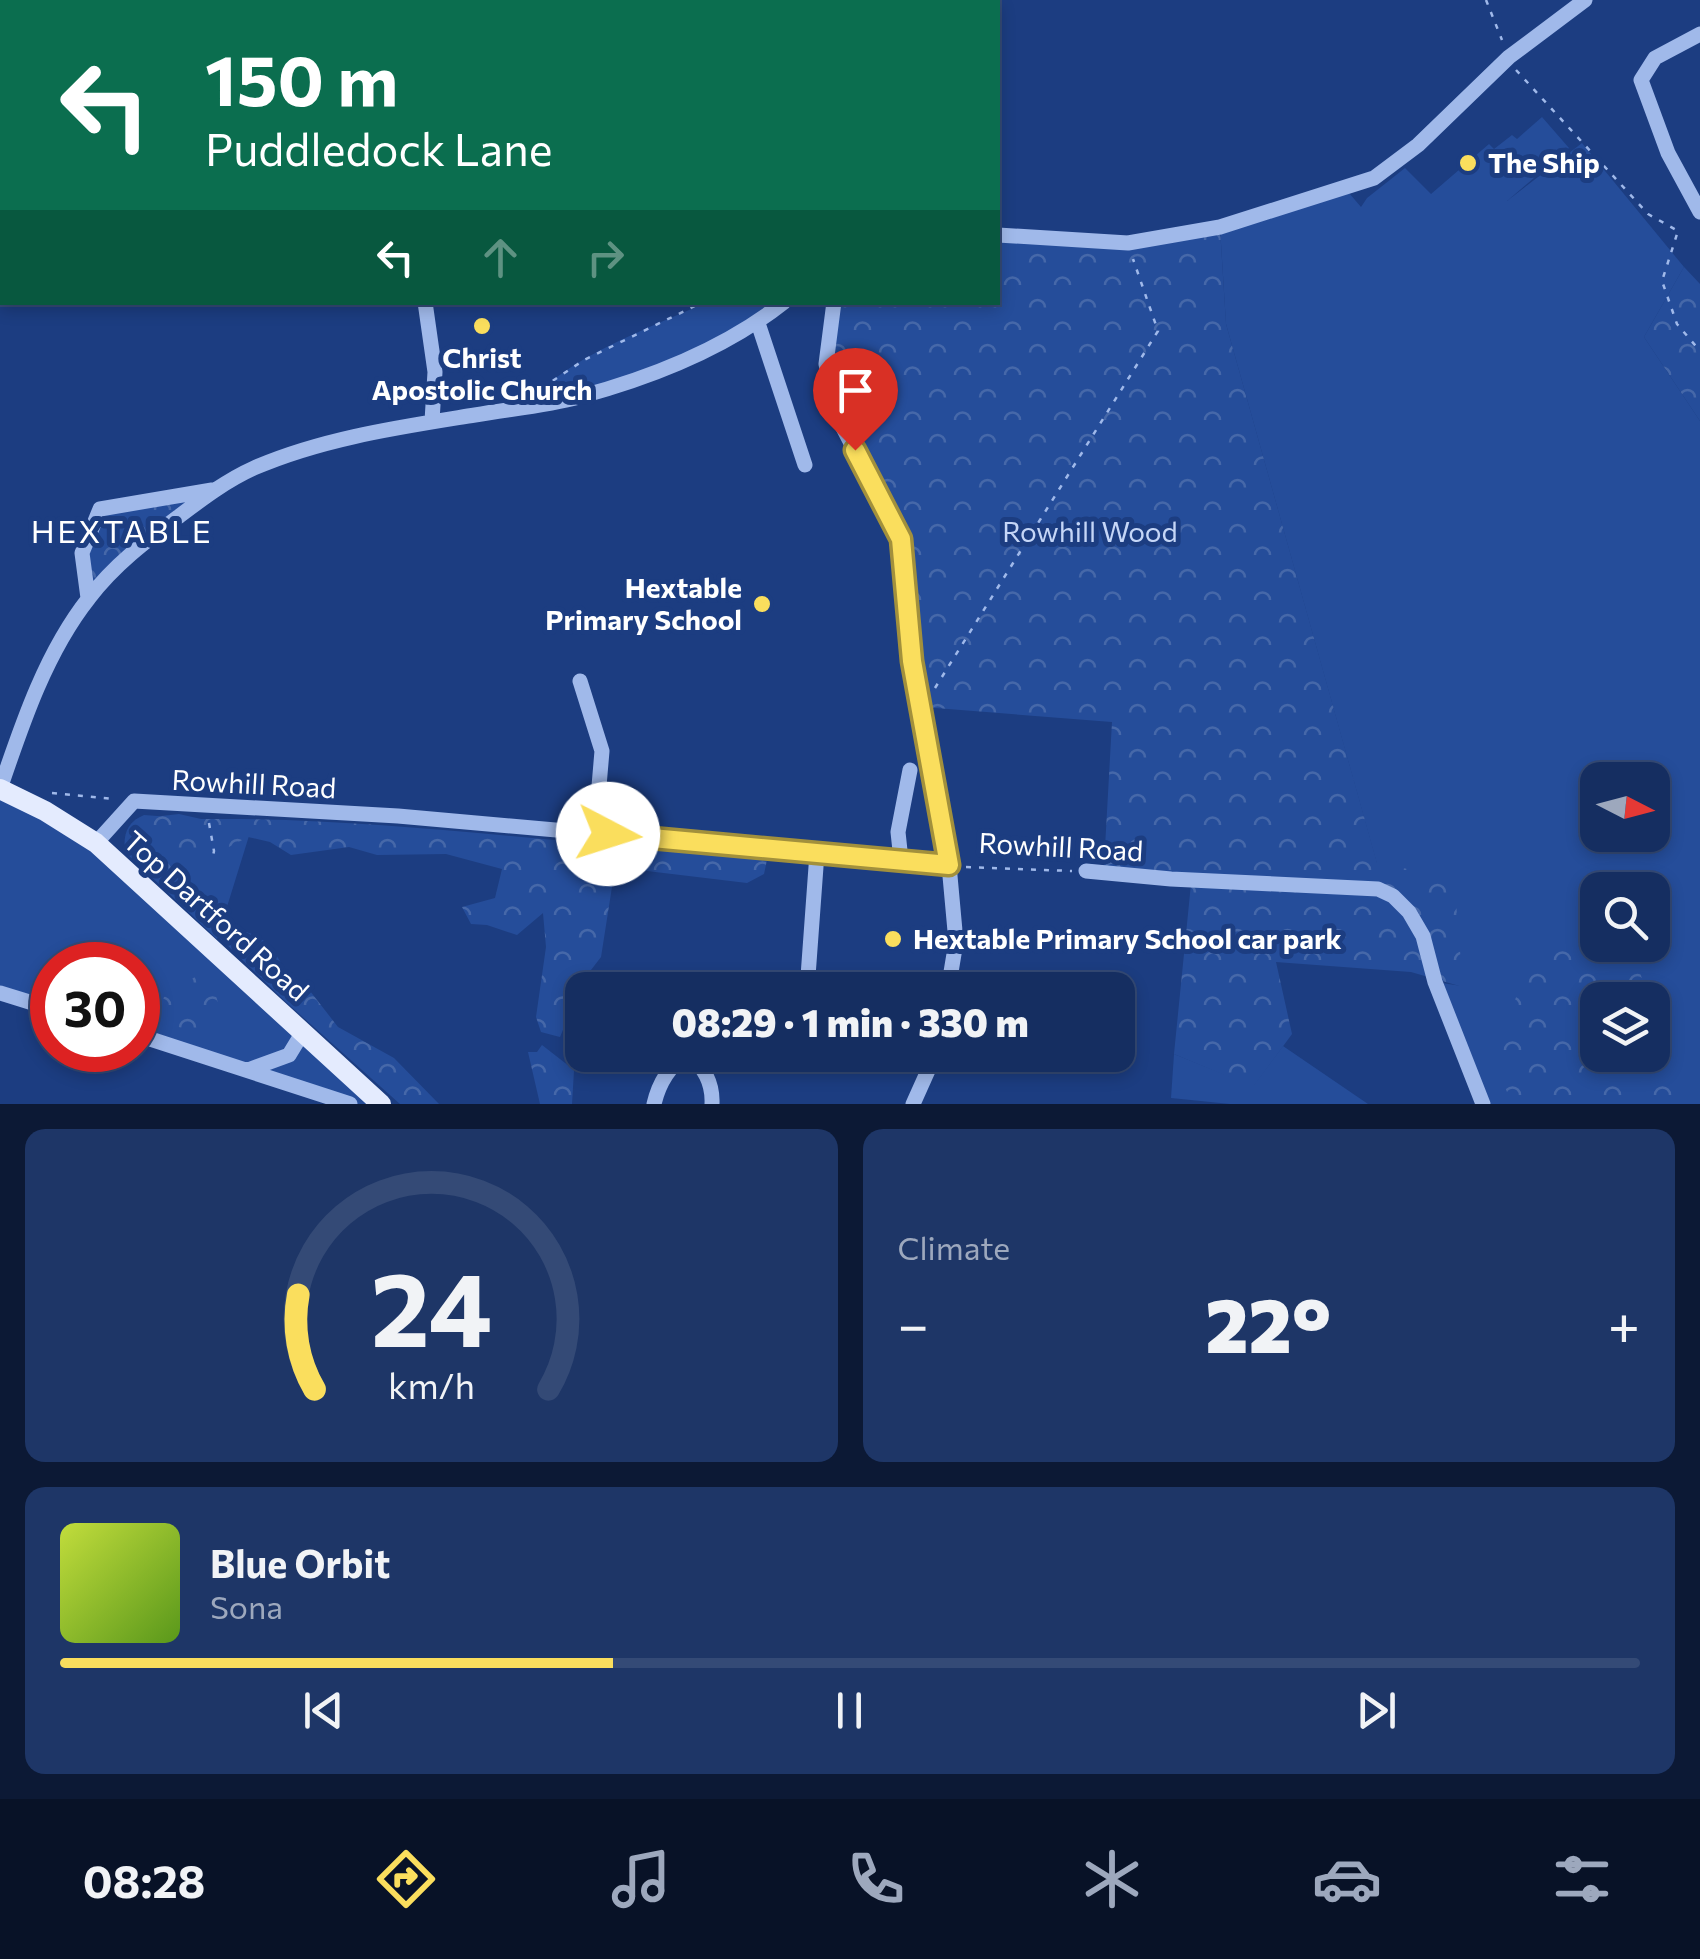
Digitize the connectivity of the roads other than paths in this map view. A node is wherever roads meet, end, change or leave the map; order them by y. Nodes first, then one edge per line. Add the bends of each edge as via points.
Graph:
1 (1585, 0) edge
2 (1700, 34) edge
3 (1700, 212) edge
4 (1000, 236) edge
5 (425, 305) edge
6 (780, 305) edge
7 (834, 305) edge
8 (758, 322) junction
9 (432, 422) junction
10 (805, 465) dead end
11 (216, 489) junction
12 (88, 598) junction
13 (580, 681) dead end
14 (910, 770) dead end
15 (0, 789) edge
16 (595, 833) junction
17 (96, 843) junction
18 (817, 854) junction
19 (901, 860) junction
20 (949, 865) junction
21 (1086, 871) road end
22 (808, 972) edge
23 (951, 972) edge
24 (0, 993) edge
25 (30, 1002) edge
26 (304, 1032) junction
27 (160, 1042) edge
28 (248, 1070) junction
29 (668, 1072) edge
30 (705, 1072) edge
31 (926, 1072) edge
32 (350, 1104) edge
33 (381, 1104) edge
34 (654, 1104) edge
35 (712, 1104) edge
36 (912, 1104) edge
37 (1484, 1104) edge

1 - 4 street via 1509,57 1374,178 1220,227 1128,244
2 - 3 street via 1655,58 1641,80 1668,153
5 - 9 street
6 - 8 street
7 - 20 street via 826,364 839,420 901,539 912,661
8 - 9 street via 677,363 578,398
8 - 10 street
9 - 11 street via 320,446
11 - 12 street via 133,550
11 - 12 street via 100,510 82,553
12 - 15 street via 25,716
13 - 16 street via 602,750
14 - 19 street via 898,832
15 - 17 main road, Top Dartford Road
16 - 17 street, Rowhill Road via 134,802
16 - 18 street, Rowhill Road
17 - 26 main road, Top Dartford Road
18 - 19 street, Rowhill Road
18 - 22 street
19 - 20 street, Rowhill Road
20 - 23 street via 956,942
21 - 37 street, Rowhill Road via 1378,889 1393,896 1423,936
24 - 25 street
26 - 28 street via 289,1056
26 - 33 main road, Top Dartford Road
27 - 28 street
28 - 32 street
29 - 34 street
30 - 35 street
31 - 36 street

